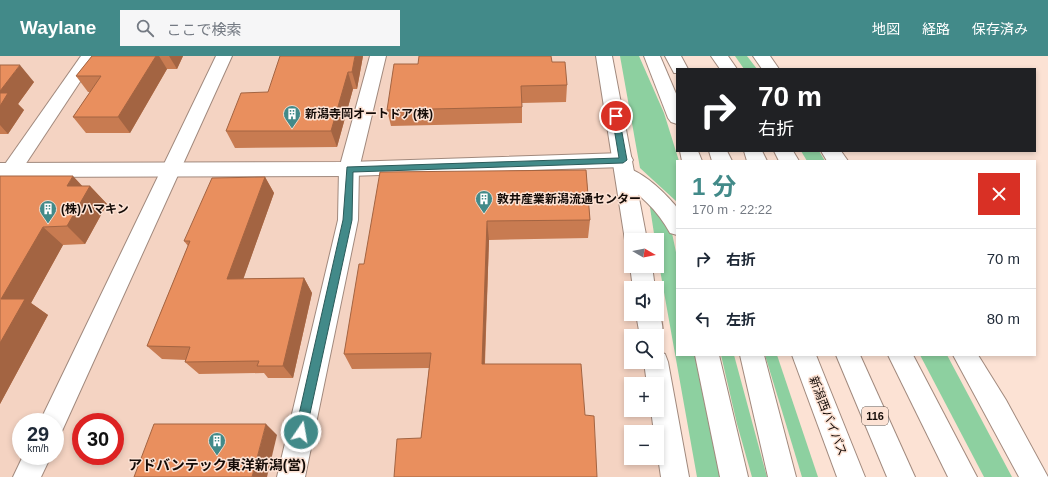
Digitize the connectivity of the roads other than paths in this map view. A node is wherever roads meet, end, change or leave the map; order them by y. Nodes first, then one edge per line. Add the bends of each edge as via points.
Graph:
1 (89, 56) edge
2 (224, 56) edge
3 (378, 56) edge
4 (604, 56) edge
5 (652, 56) edge
6 (673, 56) edge
7 (704, 56) edge
8 (719, 56) edge
9 (761, 56) edge
10 (679, 68) edge
11 (710, 68) edge
12 (728, 68) edge
13 (770, 68) edge
14 (676, 116) edge
15 (831, 152) edge
16 (837, 160) edge
17 (624, 167) junction
18 (6, 169) edge
19 (350, 169) junction
20 (171, 170) junction
21 (676, 225) edge
22 (635, 233) edge
23 (707, 356) edge
24 (752, 356) edge
25 (804, 356) edge
26 (848, 356) edge
27 (901, 356) edge
28 (965, 356) edge
29 (657, 369) edge
30 (57, 413) edge
31 (33, 465) edge
32 (27, 477) edge
33 (291, 477) edge
34 (675, 477) edge
35 (734, 477) edge
36 (782, 477) edge
37 (851, 477) edge
38 (901, 477) edge
39 (963, 477) edge
40 (1034, 477) edge

1 - 18 main road
2 - 20 main road
3 - 19 main road
4 - 17 main road
5 - 14 main road
6 - 10 main road
7 - 11 main road
8 - 12 main road
9 - 13 main road
15 - 16 main road
17 - 19 main road
17 - 21 main road via 656,196
17 - 22 main road
18 - 20 main road
19 - 20 main road
19 - 33 main road via 348,220
20 - 30 main road
23 - 35 main road
24 - 36 main road
25 - 37 main road, 新潟西バイパス
26 - 38 main road, 116
27 - 39 main road
28 - 40 main road
29 - 34 main road
31 - 32 main road

